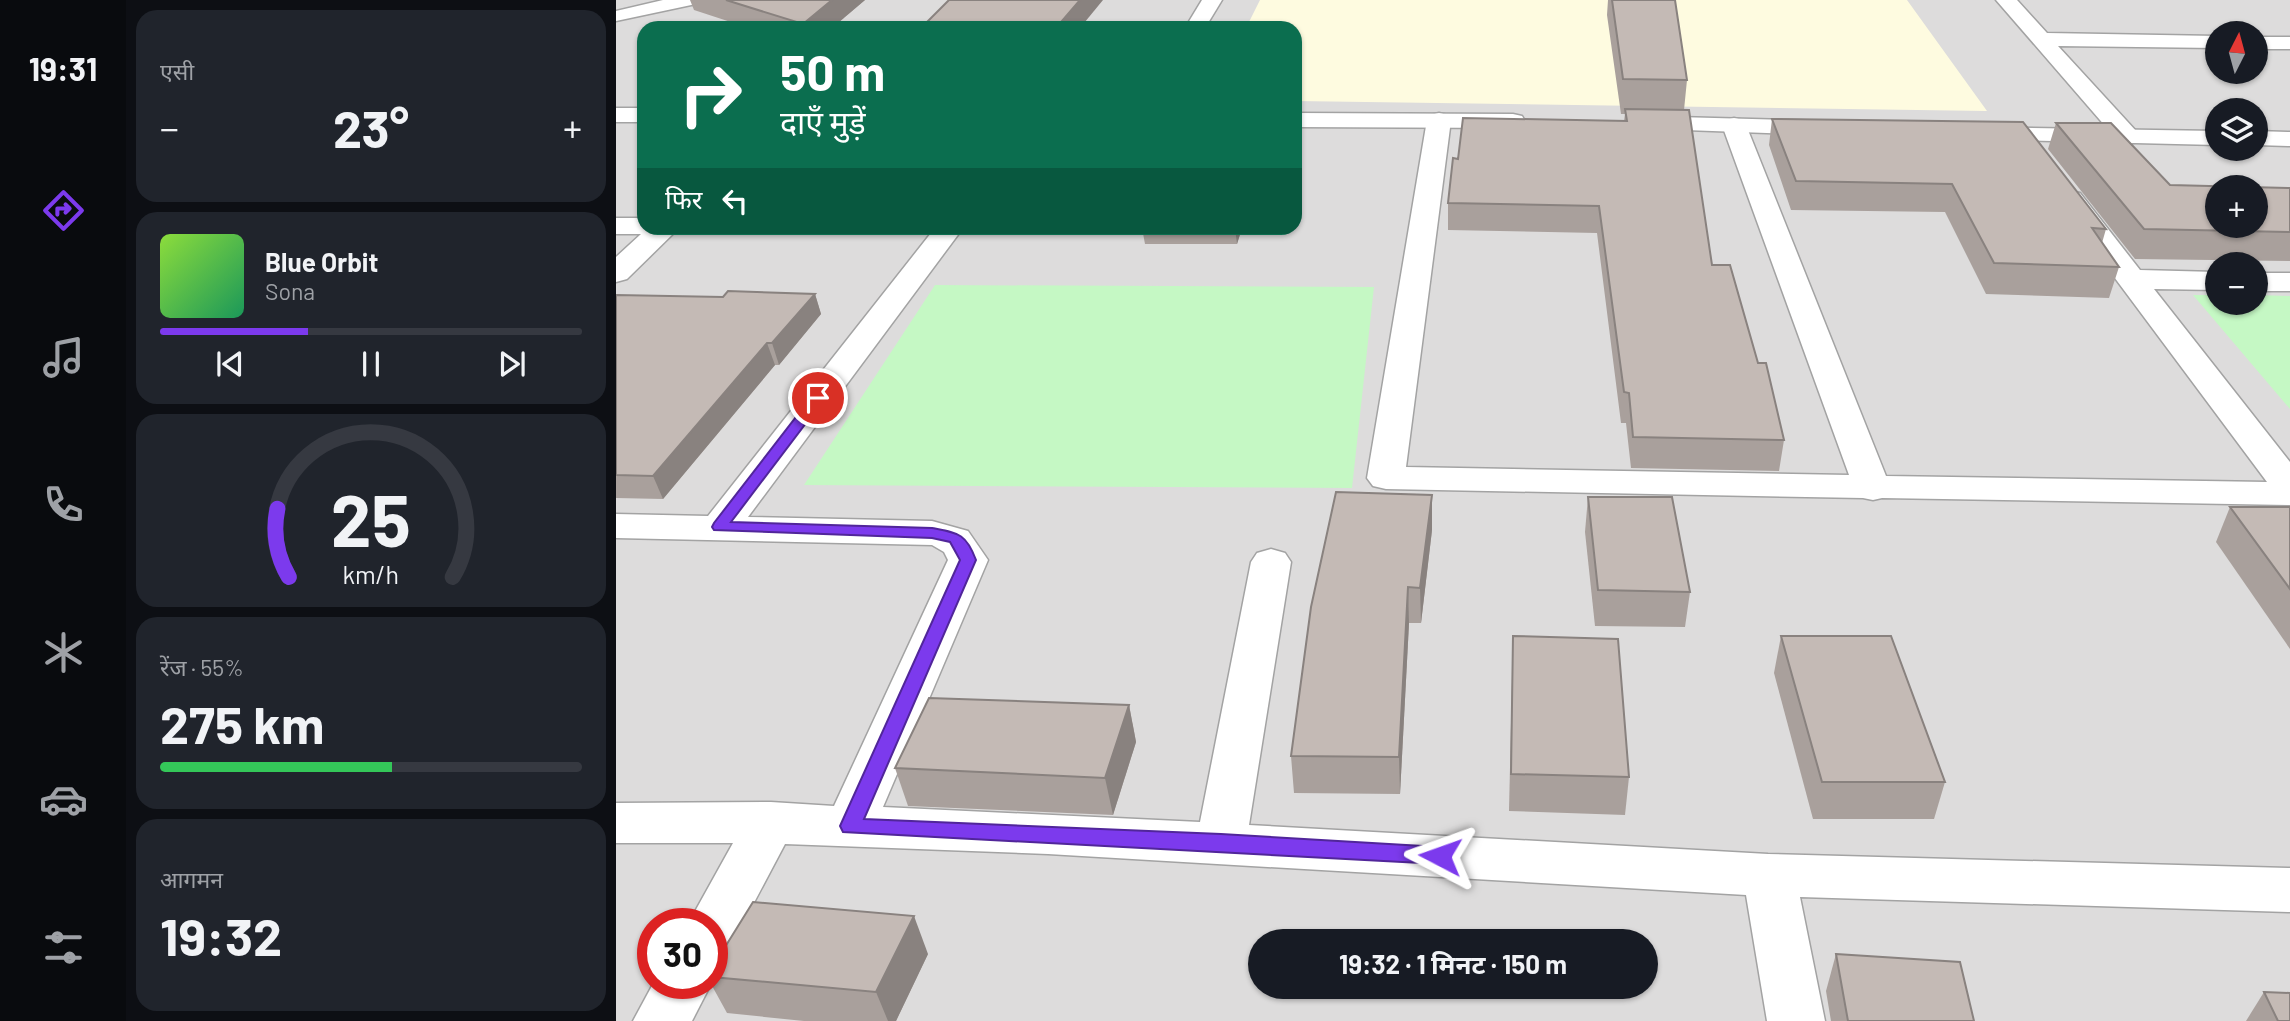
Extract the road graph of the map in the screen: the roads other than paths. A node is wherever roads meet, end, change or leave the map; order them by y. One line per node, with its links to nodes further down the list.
1 (689, 0): 5 (street)
2 (1212, 0): 4 (street)
3 (2006, 0): 7 (street)
4 (1199, 21)
5 (618, 23): 6 (street)
6 (637, 28)
7 (2041, 39): 8 (street); 21 (street)
8 (2205, 42)
9 (2268, 43): 10 (street)
10 (2290, 43)
11 (616, 115): 12 (street)
12 (637, 115)
13 (1302, 120): 14 (street)
14 (1438, 120): 15 (street); 35 (street)
15 (1532, 122)
16 (1613, 123): 17 (street)
17 (1734, 125): 18 (street); 35 (street)
18 (1843, 129)
19 (1952, 133): 20 (street)
20 (2021, 135): 21 (street); 30 (street)
21 (2128, 137): 22 (street)
22 (2205, 138)
23 (2268, 138): 24 (street)
24 (2290, 139)
25 (616, 226): 26 (street)
26 (637, 226)
27 (657, 235): 29 (street)
28 (944, 235): 38 (street)
29 (616, 273)
30 (2131, 279): 31 (street); 34 (street)
31 (2205, 281)
32 (2268, 282): 33 (street)
33 (2290, 282)
34 (2290, 487)
35 (1873, 488): 36 (street)
36 (2290, 494)
37 (616, 526): 38 (street)
38 (720, 527): 42 (street)
39 (1270, 562): 43 (street)
40 (616, 822): 41 (street)
41 (771, 822): 42 (street); 46 (street)
42 (850, 826): 43 (street)
43 (1221, 843): 44 (street)
44 (1769, 875): 45 (street); 49 (street)
45 (2290, 890)
46 (724, 908)
47 (674, 999): 48 (street)
48 (662, 1021)
49 (1796, 1021)

